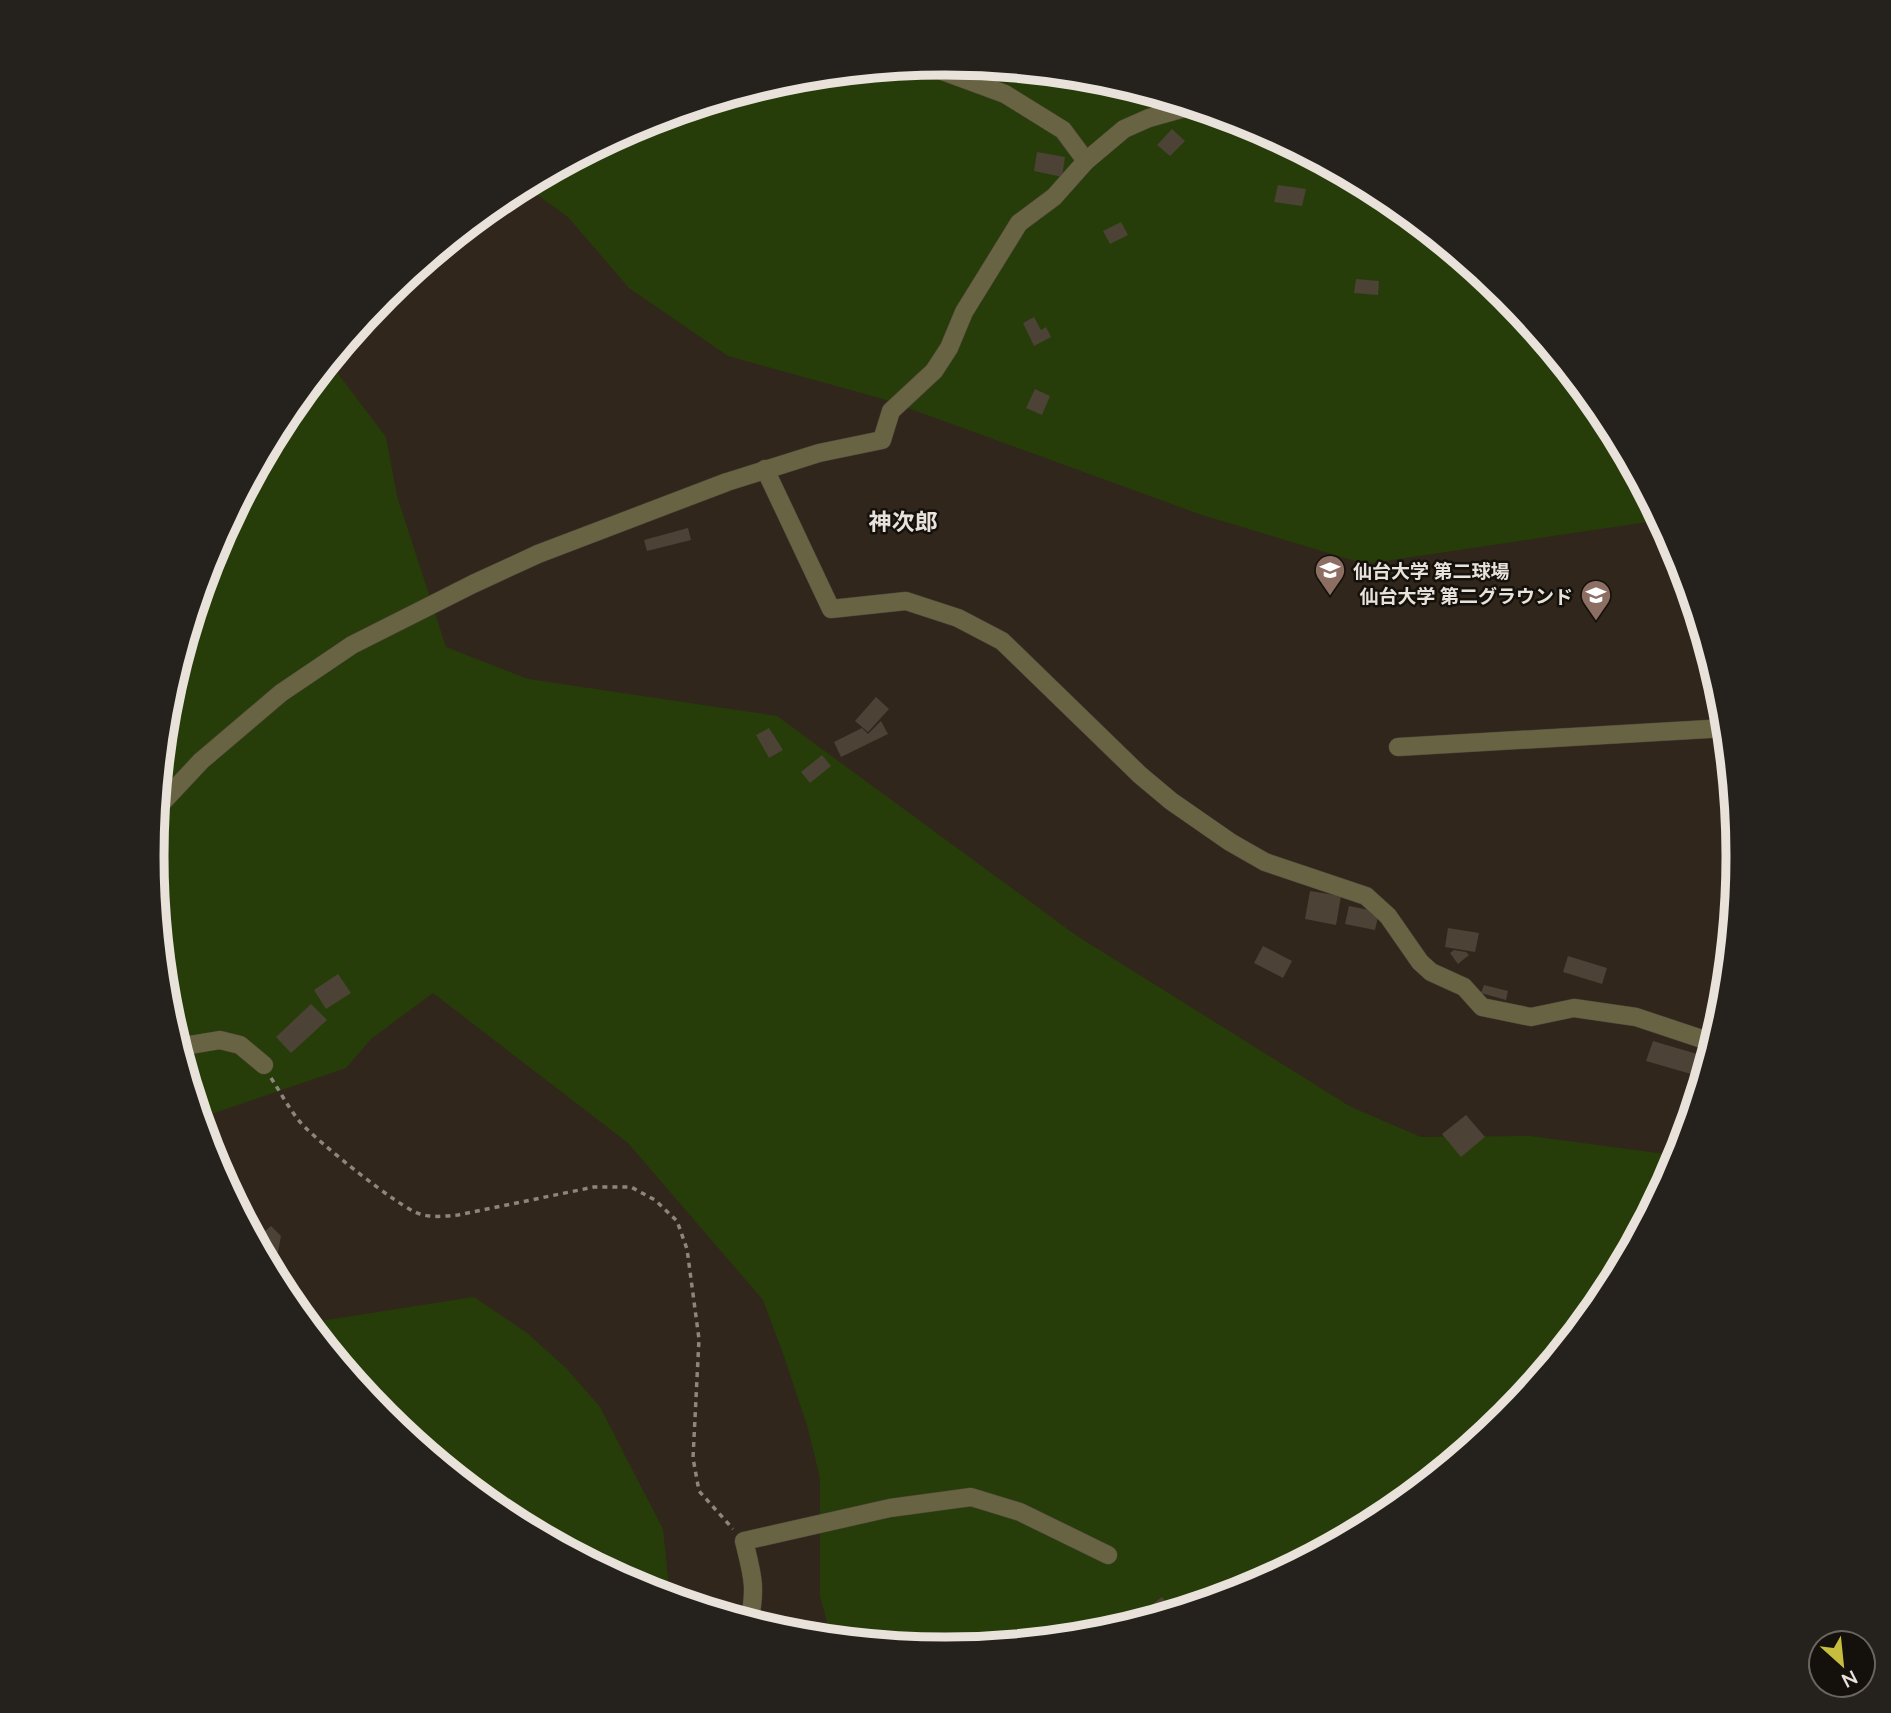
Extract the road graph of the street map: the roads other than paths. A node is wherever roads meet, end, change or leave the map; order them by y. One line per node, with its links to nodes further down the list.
1 (954, 75): 3 (street)
2 (1176, 111): 3 (street)
3 (1086, 161): 4 (street)
4 (765, 469): 7 (street); 8 (street)
5 (1716, 729): 6 (street)
6 (1398, 747)
7 (167, 798)
8 (1705, 1040)
9 (188, 1045): 10 (street)
10 (264, 1065)
11 (1108, 1555): 12 (street)
12 (751, 1613)

